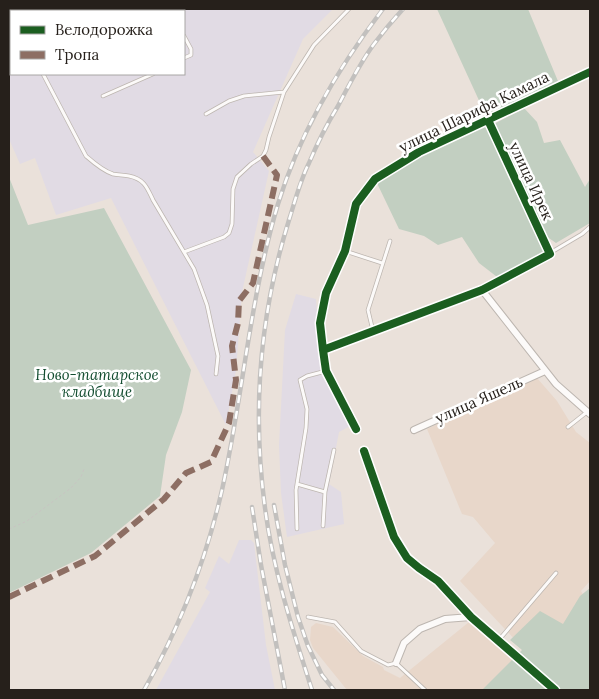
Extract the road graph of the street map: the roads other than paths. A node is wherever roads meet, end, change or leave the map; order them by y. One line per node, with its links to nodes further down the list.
1 (349, 9): 7 (lane)
2 (185, 38): 3 (lane)
3 (185, 58)
4 (590, 72): 10 (street, улица Шарифа Камала)
5 (44, 75): 16 (lane)
6 (151, 75): 8 (lane)
7 (284, 92): 9 (lane); 16 (lane)
8 (103, 96)
9 (206, 114)
10 (488, 120): 13 (street, улица Ирек); 15 (street, улица Шарифа Камала)
11 (590, 227): 14 (lane)
12 (390, 241): 18 (lane)
13 (545, 244): 14 (lane); 17 (street, улица Ирек)
14 (560, 248): 17 (lane)
15 (345, 251): 18 (lane); 21 (street, улица Шарифа Камала)
16 (184, 252): 24 (lane)
17 (550, 254): 19 (street)
18 (382, 263): 20 (lane)
19 (482, 290): 20 (street); 23 (street)
20 (372, 331): 21 (street)
21 (322, 350): 22 (street, улица Шарифа Камала)
22 (326, 370): 27 (street, улица Шарифа Камала); 31 (lane)
23 (545, 371): 25 (street); 28 (street, улица Яшель)
24 (216, 374)
25 (589, 413): 26 (lane)
26 (568, 427)
27 (356, 429)
28 (414, 430)
29 (334, 450): 32 (lane)
30 (364, 451): 37 (street)
31 (297, 484): 32 (lane); 34 (lane)
32 (325, 492): 33 (lane)
33 (323, 526)
34 (297, 529)
35 (556, 573): 38 (lane)
36 (308, 617): 40 (lane)
37 (471, 617): 38 (street); 39 (street)
38 (498, 641): 43 (street)
39 (396, 663): 40 (lane); 42 (lane)
40 (388, 665): 41 (lane)
41 (384, 670)
42 (425, 690)
43 (555, 690)

